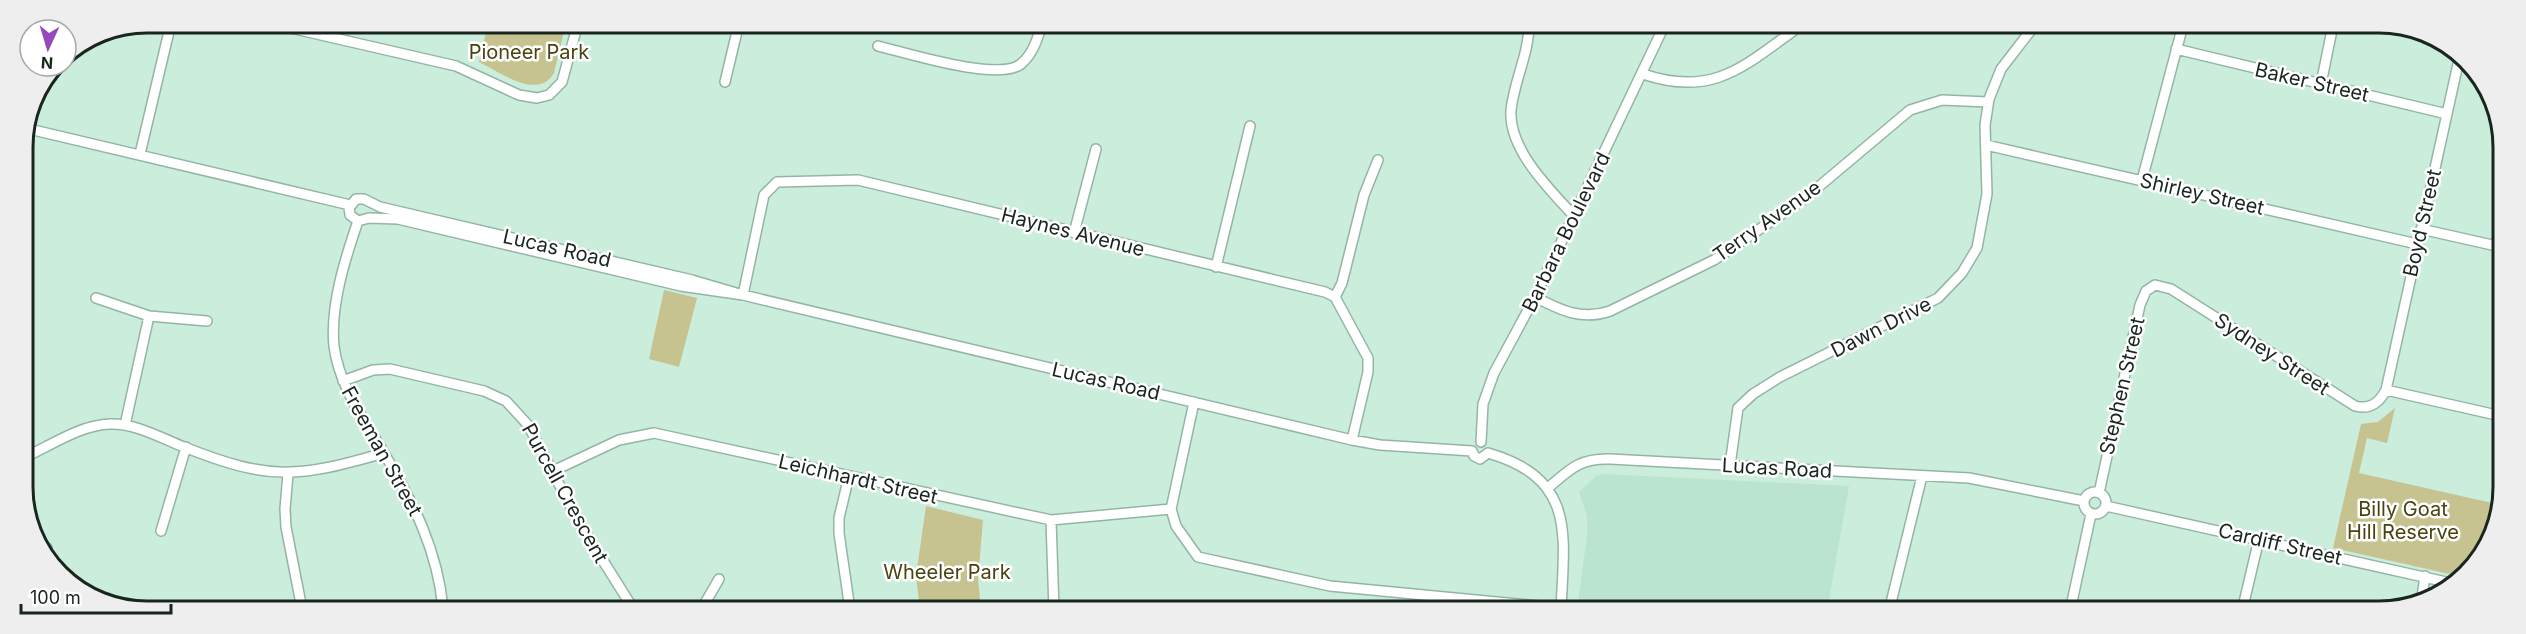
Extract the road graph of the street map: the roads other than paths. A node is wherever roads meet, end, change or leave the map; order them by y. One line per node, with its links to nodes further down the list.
1 (168, 33): 24 (street)
2 (318, 33): 3 (street)
3 (576, 33)
4 (737, 33): 16 (street)
5 (1038, 33): 12 (street)
6 (1529, 33): 29 (street)
7 (1661, 33): 15 (street, Barbara Boulevard)
8 (1790, 33): 15 (street)
9 (2029, 33): 18 (street, Dawn Drive)
10 (2181, 33): 13 (street)
11 (2331, 33): 17 (street)
12 (878, 46)
13 (2176, 50): 17 (street, Baker Street); 26 (street)
14 (2458, 64): 19 (street, Boyd Street)
15 (1643, 74): 29 (street, Barbara Boulevard)
16 (725, 82)
17 (2321, 84): 19 (street, Baker Street)
18 (1988, 102): 22 (street, Dawn Drive); 40 (street, Terry Avenue)
19 (2447, 114): 32 (street, Boyd Street)
20 (1250, 126): 36 (street)
21 (34, 130): 24 (street)
22 (1986, 145): 26 (street, Shirley Street); 56 (street, Dawn Drive)
23 (1096, 149): 33 (street)
24 (140, 154): 28 (street)
25 (1378, 160): 39 (street)
26 (2142, 180): 34 (street, Shirley Street)
27 (370, 203): 28 (street); 30 (street); 38 (street, Lucas Road)
28 (350, 205): 31 (street)
29 (1574, 216): 40 (street, Barbara Boulevard)
30 (369, 218): 31 (street); 38 (street, Lucas Road)
31 (358, 221): 44 (street, Freeman Street)
32 (2421, 229): 34 (street, Boyd Street); 35 (street)
33 (1074, 233): 36 (street, Haynes Avenue); 38 (street, Haynes Avenue)
34 (2417, 244): 45 (street, Boyd Street)
35 (2493, 245)
36 (1216, 267): 39 (street, Haynes Avenue)
37 (2155, 285): 45 (street, Sydney Street); 62 (street, Stephen Street)
38 (743, 295): 46 (street, Lucas Road)
39 (1335, 297): 49 (street)
40 (1535, 297): 50 (street, Barbara Boulevard)
41 (96, 298): 42 (street)
42 (149, 316): 43 (street); 48 (street)
43 (207, 321)
44 (343, 381): 54 (street, Freeman Street); 57 (street, Purcell Crescent)
45 (2386, 390): 47 (street)
46 (1194, 402): 49 (street, Lucas Road); 65 (street)
47 (2493, 414)
48 (125, 425): 51 (street); 53 (street)
49 (1352, 440): 52 (street, Lucas Road)
50 (1481, 442): 52 (street); 55 (street)
51 (186, 447): 58 (street); 68 (street)
52 (1472, 451): 55 (street)
53 (33, 453)
54 (384, 453): 58 (street); 75 (street, Freeman Street)
55 (1488, 453): 61 (street)
56 (1730, 465): 60 (street, Lucas Road); 61 (street, Lucas Road)
57 (553, 471): 59 (street, Leichhardt Street); 76 (street, Purcell Crescent)
58 (288, 474): 74 (street)
59 (849, 476): 67 (street, Leichhardt Street); 78 (street)
60 (1922, 476): 63 (street, Lucas Road); 82 (street)
61 (1548, 488): 81 (street)
62 (2098, 493): 63 (street); 64 (street)
63 (2084, 501): 66 (street)
64 (2106, 506): 66 (street); 69 (street, Cardiff Street)
65 (1172, 509): 67 (street, Leichhardt Street); 80 (street)
66 (2091, 514): 83 (street)
67 (1051, 520): 79 (street)
68 (161, 531)
69 (2259, 538): 70 (street, Cardiff Street); 84 (street)
70 (2426, 576): 72 (street, Cardiff Street); 73 (street)
71 (719, 579): 77 (street)
72 (2444, 581)
73 (2423, 592)
74 (300, 601)
75 (441, 601)
76 (628, 601)
77 (706, 601)
78 (849, 601)
79 (1054, 601)
80 (1481, 601)
81 (1561, 601)
82 (1891, 601)
83 (2072, 601)
84 (2244, 601)

